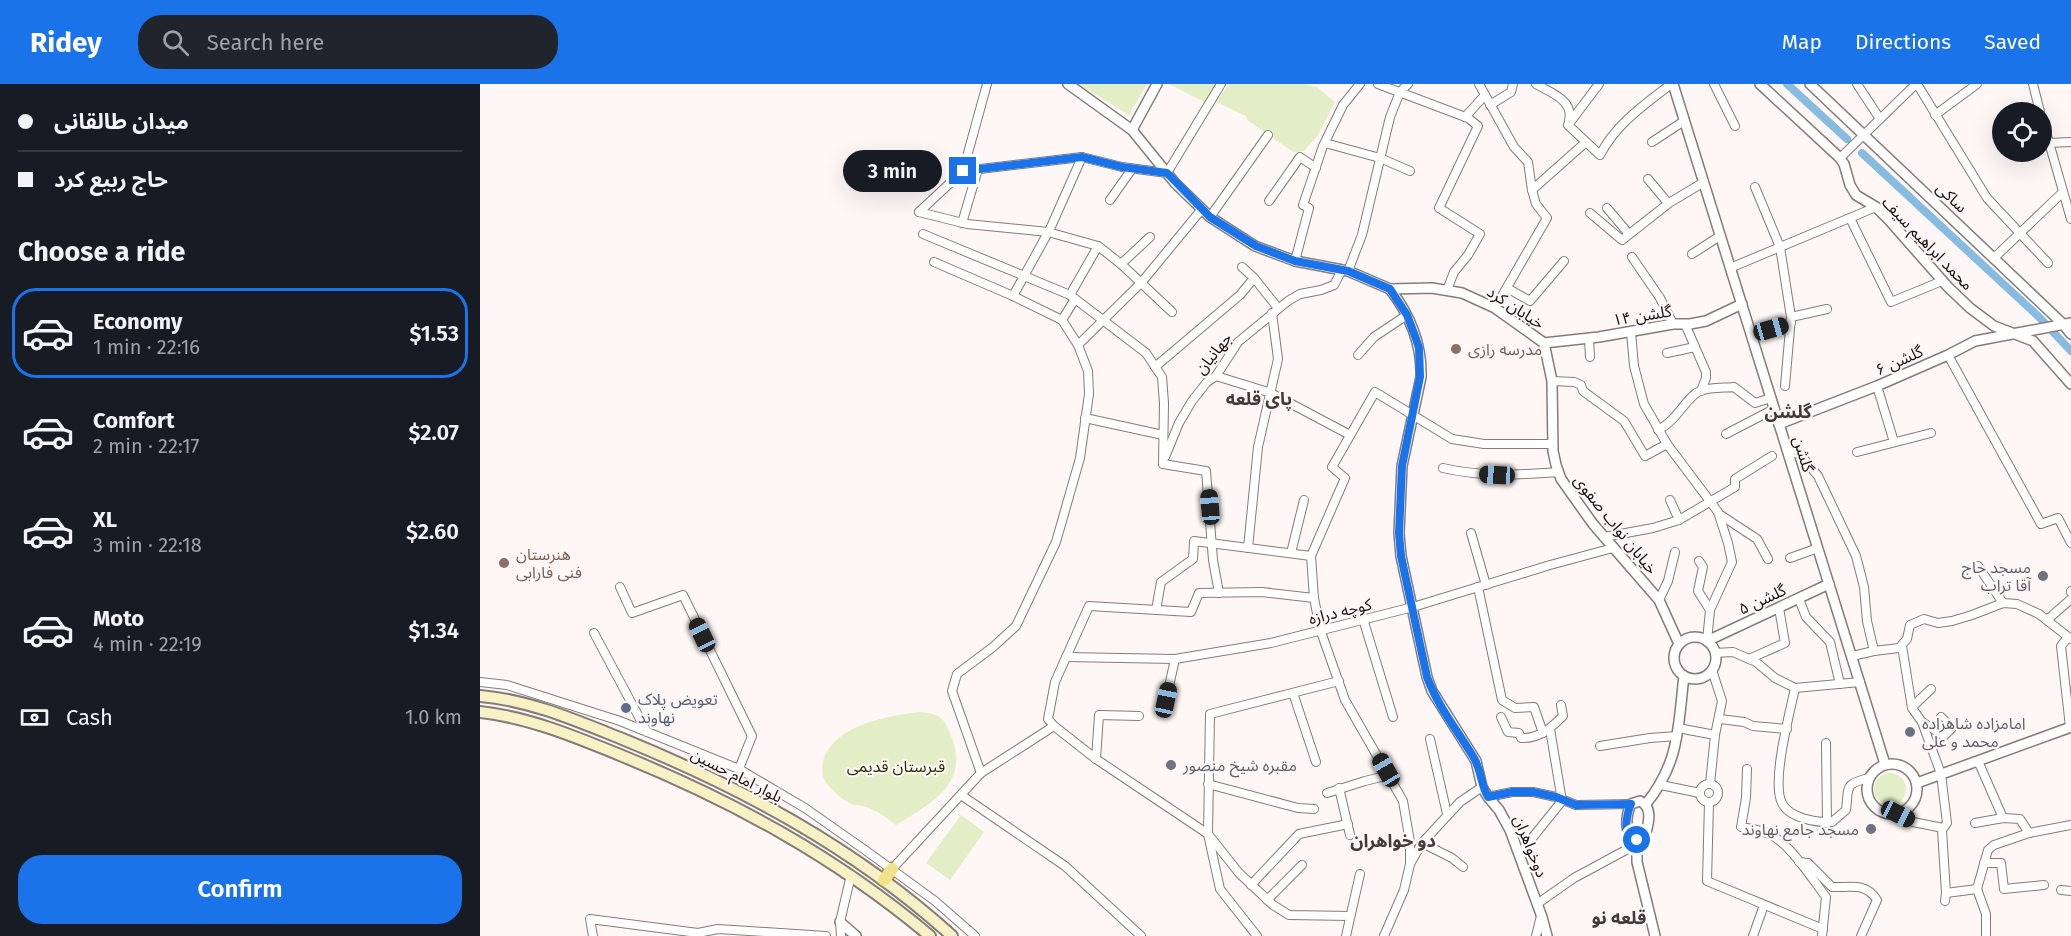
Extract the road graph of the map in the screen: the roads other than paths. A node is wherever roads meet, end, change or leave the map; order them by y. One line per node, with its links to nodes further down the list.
1 (987, 84): 45 (street)
2 (1068, 84): 30 (street, خیابان کرد)
3 (1157, 84): 30 (street)
4 (1221, 84): 47 (street)
5 (1360, 84): 37 (street)
6 (1378, 84): 20 (street)
7 (1408, 84): 20 (street)
8 (1479, 84): 21 (street)
9 (1513, 84): 23 (street)
10 (1536, 84): 28 (street)
11 (1599, 84): 28 (street)
12 (1672, 84): 27 (street, گلشن); 33 (street)
13 (1714, 84): 29 (street)
14 (1760, 84): 41 (street, محمد ابراهیم سیف)
15 (1810, 84): 32 (street, ساکی)
16 (1857, 84): 26 (street)
17 (1916, 84): 24 (street); 26 (street)
18 (1977, 84): 24 (street)
19 (2033, 84): 22 (street)
20 (1400, 92): 25 (street); 40 (street)
21 (1485, 95): 23 (street); 25 (street)
22 (2038, 102)
23 (1490, 105): 51 (street)
24 (1935, 115): 65 (street)
25 (1465, 117): 89 (street)
26 (1880, 119): 32 (street)
27 (1684, 121): 34 (street); 49 (street, گلشن)
28 (1568, 125): 33 (street)
29 (1735, 126)
30 (1132, 130): 47 (street, خیابان کرد)
31 (1268, 135): 60 (street)
32 (1864, 135): 41 (street); 74 (street, ساکی)
33 (1586, 142): 51 (street)
34 (1652, 142)
35 (2071, 142): 36 (street)
36 (2052, 143)
37 (1325, 144): 40 (street); 42 (street)
38 (2052, 156): 52 (street)
39 (1082, 157): 43 (street); 44 (street); 64 (street)
40 (1380, 158): 46 (street); 82 (street)
41 (1840, 158): 56 (street, محمد ابراهیم سیف)
42 (1316, 168): 54 (street); 75 (street)
43 (978, 169): 45 (street); 63 (street)
44 (1132, 169): 47 (street); 53 (street)
45 (963, 171): 63 (street)
46 (1410, 171)
47 (1167, 173): 58 (street, خیابان کرد)
48 (1648, 179): 55 (street)
49 (1704, 182): 55 (street); 68 (street, گلشن)
50 (1755, 187): 71 (street)
51 (1532, 190): 87 (street)
52 (2063, 192): 62 (street); 65 (street)
53 (1110, 200)
54 (1269, 201)
55 (1668, 203): 67 (street)
56 (1876, 207): 61 (street); 85 (street, محمد ابراهیم سیف)
57 (1607, 208): 67 (street)
58 (1202, 209): 60 (street, خیابان کرد); 86 (street)
59 (1590, 213): 67 (street)
60 (1210, 217): 75 (street, خیابان کرد)
61 (1850, 218): 71 (street); 85 (street)
62 (2071, 219)
63 (962, 223): 64 (street)
64 (1048, 232): 70 (street); 83 (street)
65 (2020, 233): 74 (street); 78 (street)
66 (923, 234): 83 (street)
67 (1629, 234)
68 (1720, 236): 72 (street); 81 (street, گلشن)
69 (1150, 237): 79 (street)
70 (1098, 246): 79 (street); 91 (street)
71 (1780, 247): 81 (street); 99 (street)
72 (1692, 254)
73 (1632, 257): 101 (street)
74 (1994, 258): 103 (street, ساکی)
75 (1295, 261): 82 (street, خیابان کرد)
76 (1564, 261): 87 (street)
77 (934, 262): 90 (street)
78 (2048, 263)
79 (1121, 264): 86 (street)
80 (1242, 267): 84 (street)
81 (1730, 268): 92 (street, گلشن)
82 (1345, 270): 88 (street, خیابان کرد); 95 (street, جهانیان)
83 (1023, 276): 90 (street); 91 (street)
84 (1254, 278): 95 (street); 116 (street)
85 (1942, 281): 106 (street, محمد ابراهیم سیف)
86 (1141, 284): 96 (street); 100 (street)
87 (1507, 288): 93 (street)
88 (1390, 289): 89 (street, خیابان کرد); 97 (street, دوخواهران)
89 (1447, 290): 93 (street, خیابان کرد)
90 (1013, 296): 98 (street)
91 (1072, 297): 98 (street); 100 (street)
92 (1742, 304): 102 (street, گلشن ۱۴); 105 (street, گلشن)
93 (1495, 308): 109 (street, خیابان کرد)
94 (1827, 309): 99 (street)
95 (1275, 311): 117 (street, جهانیان); 123 (street)
96 (1172, 312)
97 (1407, 315): 113 (street); 126 (street, دوخواهران)
98 (1062, 320): 110 (street)
99 (1791, 320): 105 (street); 120 (street)
100 (1104, 321): 110 (street); 116 (street)
101 (1673, 324): 102 (street, گلشن ۱۴); 104 (street, گلشن ۱۴)
102 (1685, 324): 111 (street)
103 (2064, 324): 106 (street, گلشن ۶); 107 (street, ساکی)
104 (1631, 332): 108 (street, گلشن ۱۴); 129 (street)
105 (1751, 334): 124 (street, گلشن)
106 (2012, 334): 114 (street, گلشن ۶); 119 (street, محمد ابراهیم سیف)
107 (2071, 334)
108 (1589, 339): 109 (street, گلشن ۱۴); 115 (street)
109 (1544, 344): 118 (street, خیابان نواب صفوی)
110 (1078, 345): 127 (street)
111 (1695, 347): 112 (street); 122 (street)
112 (1667, 353)
113 (1358, 355)
114 (1948, 355): 121 (street, گلشن ۶); 150 (street)
115 (1590, 357)
116 (1155, 367): 132 (street)
117 (1216, 376): 123 (street); 140 (street, جهانیان)
118 (1552, 381): 135 (street, خیابان نواب صفوی); 136 (street)
119 (2071, 384)
120 (1785, 386)
121 (1877, 386): 128 (street, گلشن ۶); 134 (street)
122 (1701, 391): 124 (street); 129 (street)
123 (1271, 393): 133 (street); 152 (street)
124 (1771, 398): 125 (street, گلشن)
125 (1774, 409): 128 (street, گلشن); 131 (street)
126 (1412, 415): 133 (street); 135 (street); 171 (street, دوخواهران)
127 (1085, 418): 132 (street); 225 (street)
128 (1779, 424): 137 (street, گلشن)
129 (1658, 430): 136 (street)
130 (1931, 432): 134 (street)
131 (1726, 434)
132 (1163, 435): 140 (street)
133 (1350, 435): 157 (street)
134 (1894, 442): 138 (street)
135 (1553, 444): 142 (street, خیابان نواب صفوی)
136 (1667, 444): 145 (street)
137 (1788, 452): 154 (street, گلشن); 183 (street)
138 (1857, 452)
139 (1772, 456): 145 (street)
140 (1162, 464): 151 (street)
141 (1443, 468): 142 (street)
142 (1558, 472): 149 (street, خیابان نواب صفوی)
143 (1304, 500): 156 (street)
144 (1670, 500): 147 (street)
145 (1709, 501): 146 (street); 147 (street)
146 (1719, 514): 159 (street); 174 (street)
147 (1679, 520): 149 (street)
148 (1471, 532): 163 (street)
149 (1604, 537): 153 (street, خیابان نواب صفوی)
150 (2071, 543)
151 (1213, 544): 152 (street); 165 (street); 173 (street)
152 (1248, 548): 156 (street)
153 (1613, 548): 163 (street, کوچه درازه); 169 (street, خیابان نواب صفوی)
154 (1818, 548): 158 (street); 162 (street, گلشن)
155 (1674, 552): 169 (street)
156 (1291, 553): 157 (street)
157 (1311, 556): 166 (street)
158 (1790, 558)
159 (1768, 559)
160 (1699, 561): 174 (street)
161 (1978, 566): 170 (street)
162 (1829, 584): 167 (street, گلشن ۵); 185 (street, گلشن)
163 (1482, 586): 171 (street, کوچه درازه); 212 (street)
164 (620, 587): 223 (street)
165 (1219, 593): 166 (street); 173 (street)
166 (1314, 598): 177 (street)
167 (1799, 599): 172 (street, گلشن ۵); 194 (street)
168 (2071, 599): 176 (street)
169 (1659, 600): 181 (street, خیابان نواب صفوی)
170 (2003, 603): 176 (street); 182 (street)
171 (1413, 607): 175 (street, کوچه درازه); 234 (street, دوخواهران)
172 (1779, 608): 180 (street, گلشن ۵); 188 (street)
173 (1156, 610): 186 (street)
174 (1710, 610): 180 (street)
175 (1363, 619): 177 (street, کوچه درازه); 204 (street)
176 (2047, 620): 179 (street)
177 (1320, 629): 187 (street, کوچه درازه); 191 (street)
178 (594, 633): 213 (street)
179 (2070, 638): 210 (street)
180 (1707, 641): 181 (street); 184 (street)
181 (1679, 644): 190 (street)
182 (1902, 646): 183 (street); 201 (street)
183 (1874, 651): 185 (street)
184 (1715, 652): 188 (street); 189 (street)
185 (1852, 656): 193 (street, گلشن)
186 (1066, 657): 187 (street, کوچه درازه); 209 (street)
187 (1175, 659): 199 (street)
188 (1749, 659): 195 (street)
189 (1712, 670): 190 (street); 207 (street)
190 (1684, 676): 214 (street)
191 (1339, 681): 197 (street); 227 (street)
192 (480, 682): 213 (street)
193 (1860, 682): 194 (street); 222 (street, گلشن)
194 (1840, 684): 195 (street)
195 (1795, 688): 211 (street)
196 (1931, 689): 201 (street)
197 (1293, 693): 221 (street); 230 (street)
198 (480, 696): 264 (main road, بلوار امام حسین)
199 (1166, 700)
200 (1561, 705): 212 (street)
201 (1912, 707): 208 (street)
202 (480, 712): 263 (main road, بلوار امام حسین)
203 (1139, 716): 219 (street)
204 (1393, 717)
205 (1501, 717): 212 (street)
206 (1941, 717): 208 (street)
207 (1720, 719): 211 (street); 215 (street)
208 (1922, 722): 226 (street)
209 (1054, 726): 219 (street); 225 (street)
210 (2071, 727): 220 (street)
211 (1786, 729): 247 (street)
212 (1547, 731): 239 (street)
213 (647, 732): 223 (street)
214 (1678, 732): 215 (street); 218 (street); 232 (street)
215 (1716, 735): 231 (street)
216 (1430, 739): 244 (street)
217 (1826, 743): 247 (street)
218 (1600, 746)
219 (1096, 759): 253 (street)
220 (1978, 761): 226 (street); 246 (street)
221 (1316, 762)
222 (1886, 764): 228 (street); 229 (street)
223 (739, 769): 264 (street)
224 (1748, 769): 258 (street)
225 (981, 773): 237 (street)
226 (1941, 774): 229 (street); 251 (street)
227 (1389, 775): 233 (street); 260 (street)
228 (1869, 778): 245 (street); 247 (street)
229 (1917, 783): 245 (street)
230 (1208, 784): 243 (street); 253 (street)
231 (1710, 784): 236 (street); 240 (street)
232 (1661, 785): 236 (street); 242 (street)
233 (1339, 788): 235 (street); 249 (street)
234 (1482, 788): 238 (street, دوخواهران); 244 (street)
235 (1328, 793)
236 (1700, 793): 240 (street)
237 (961, 795): 264 (street); 290 (street)
238 (1488, 797): 239 (street); 257 (street, دوخواهران)
239 (1562, 801): 241 (street); 257 (street)
240 (1709, 802): 273 (street)
241 (1631, 804): 242 (street); 255 (street)
242 (1646, 804): 255 (street)
243 (1314, 809)
244 (1447, 813): 256 (street)
245 (1898, 814): 251 (street)
246 (2003, 818): 248 (street); 252 (street)
247 (1827, 823)
248 (1975, 823)
249 (1348, 824): 254 (street); 266 (street)
250 (2071, 825): 252 (street)
251 (1943, 828): 268 (street)
252 (2029, 833): 259 (street)
253 (1208, 834): 266 (street); 291 (street)
254 (1350, 835)
255 (1637, 842): 272 (street); 295 (street)
256 (1422, 843): 260 (street); 262 (street)
257 (1520, 853): 272 (street, دوخواهران)
258 (1799, 862): 278 (street); 282 (street)
259 (1984, 863): 267 (street); 268 (street)
260 (1410, 864): 293 (street)
261 (1302, 865): 271 (street)
262 (1463, 867)
263 (851, 874): 276 (street); 287 (main road, بلوار امام حسین)
264 (888, 874): 288 (main road, بلوار امام حسین); 289 (street)
265 (1360, 874): 275 (street)
266 (1251, 885): 271 (street)
267 (2044, 885)
268 (1977, 889): 297 (street)
269 (2061, 890): 270 (street)
270 (2071, 891)
271 (1267, 900): 275 (street)
272 (1537, 904): 274 (street, دوخواهران)
273 (1764, 905): 278 (street); 296 (street)
274 (1541, 914): 281 (street, دوخواهران); 294 (street)
275 (1350, 916): 292 (street)
276 (840, 922): 285 (street); 286 (street)
277 (719, 932): 279 (street); 280 (street)
278 (1823, 933)
279 (782, 934): 284 (street)
280 (697, 935): 283 (street)
281 (1547, 935)
282 (1860, 935)
283 (593, 936)
284 (826, 936)
285 (841, 936)
286 (856, 936)
287 (930, 936)
288 (952, 936)
289 (975, 936)
290 (1141, 936)
291 (1257, 936)
292 (1346, 936)
293 (1384, 936)
294 (1536, 936)
295 (1655, 936)
296 (1753, 936)
297 (1986, 936)

